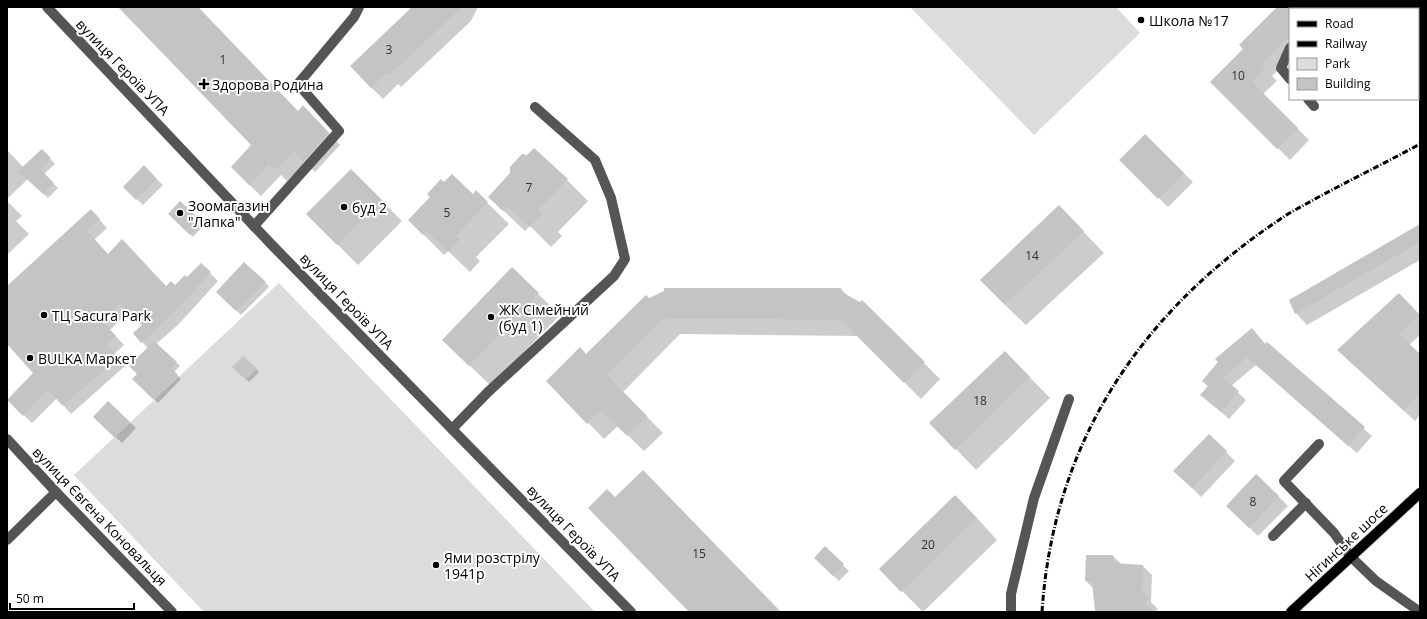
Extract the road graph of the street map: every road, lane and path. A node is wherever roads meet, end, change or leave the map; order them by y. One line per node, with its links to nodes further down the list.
1 (47, 7): 6 (street, вулиця Героїв УПА)
2 (359, 7): 6 (street)
3 (1289, 50): 4 (street)
4 (1289, 78)
5 (535, 107): 8 (street)
6 (254, 226): 8 (street, вулиця Героїв УПА)
7 (1069, 399): 19 (street)
8 (452, 429): 18 (street, вулиця Героїв УПА)
9 (7, 439): 11 (street, вулиця Євгена Коновальця)
10 (1319, 444): 13 (street)
11 (56, 492): 15 (street); 17 (street, вулиця Євгена Коновальця)
12 (1420, 493): 16 (main road, Нігинське шосе)
13 (1306, 503): 14 (street); 16 (street)
14 (1273, 536)
15 (7, 540)
16 (1350, 556): 20 (main road, Нігинське шосе); 21 (street)
17 (172, 612)
18 (631, 612)
19 (1011, 612)
20 (1290, 612)
21 (1420, 612)

